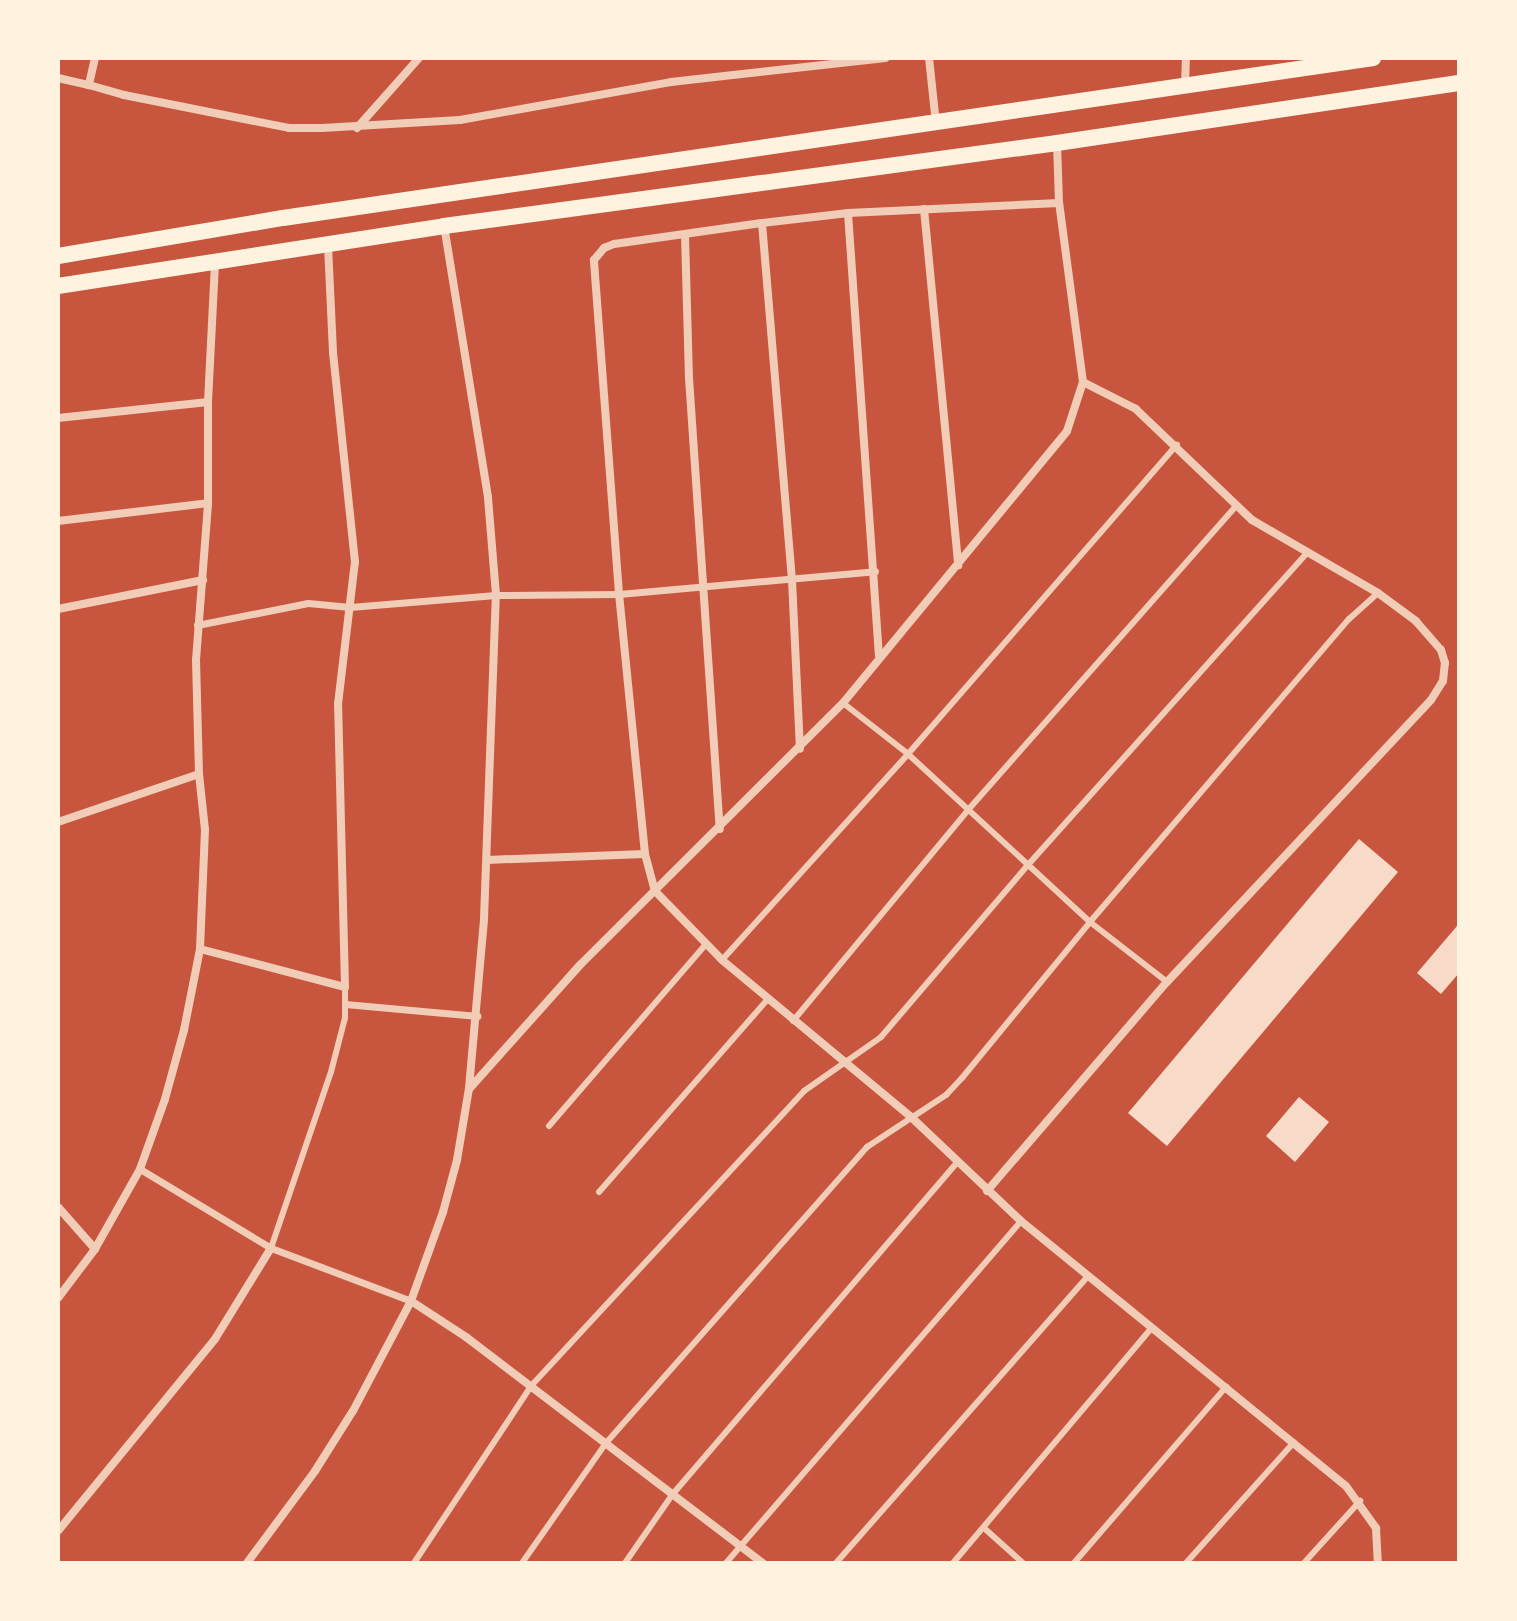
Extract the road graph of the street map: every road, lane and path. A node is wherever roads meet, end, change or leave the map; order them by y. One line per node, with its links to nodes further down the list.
1 (95, 58): 9 (street)
2 (419, 58): 12 (street)
3 (886, 58): 12 (street)
4 (929, 58): 11 (street)
5 (1186, 58): 10 (street)
6 (1373, 58): 10 (main road)
7 (58, 78): 9 (street)
8 (1459, 83): 13 (main road)
9 (89, 85): 12 (street)
10 (1185, 86): 11 (main road)
11 (936, 124): 21 (main road)
12 (357, 128)
13 (1057, 143): 14 (street); 18 (main road)
14 (1059, 203): 15 (street); 24 (street)
15 (924, 209): 16 (street); 32 (street)
16 (848, 213): 17 (street); 33 (street)
17 (762, 223): 19 (street); 35 (street)
18 (444, 226): 20 (main road); 39 (street)
19 (685, 235): 36 (street); 38 (street)
20 (328, 245): 22 (main road); 40 (street)
21 (58, 256)
22 (215, 264): 23 (main road); 25 (street)
23 (58, 286)
24 (1083, 382): 27 (street); 32 (street)
25 (208, 402): 26 (street); 28 (street)
26 (58, 418)
27 (1177, 445): 29 (street); 46 (lane)
28 (208, 503): 30 (street); 34 (street)
29 (1236, 506): 31 (street); 48 (lane)
30 (58, 521)
31 (1307, 553): 37 (street); 53 (lane)
32 (958, 565): 43 (street)
33 (875, 571): 35 (street); 43 (street)
34 (203, 580): 41 (street); 42 (street)
35 (792, 580): 36 (street); 45 (street)
36 (705, 589): 38 (street); 50 (street)
37 (1378, 593): 55 (lane); 59 (street)
38 (619, 594): 39 (street); 51 (street)
39 (496, 595): 40 (street); 52 (street)
40 (350, 607): 42 (street); 60 (street)
41 (58, 609)
42 (197, 625): 47 (street)
43 (879, 655): 44 (street)
44 (843, 703): 45 (street); 46 (lane)
45 (800, 749): 50 (street)
46 (908, 754): 48 (lane); 58 (lane)
47 (199, 774): 49 (street); 57 (street)
48 (968, 810): 53 (lane); 64 (lane)
49 (58, 822)
50 (720, 829): 54 (street)
51 (645, 854): 52 (street); 54 (street)
52 (487, 860): 63 (street)
53 (1027, 866): 55 (lane); 65 (lane)
54 (655, 891): 56 (street); 66 (street)
55 (1090, 922): 59 (lane); 67 (lane)
56 (706, 944): 58 (street); 68 (lane)
57 (200, 949): 60 (street); 70 (street)
58 (722, 960): 61 (street)
59 (1167, 982): 71 (street)
60 (345, 987): 62 (lane)
61 (767, 1000): 64 (street); 72 (lane)
62 (345, 1004): 63 (street); 75 (lane)
63 (477, 1016): 66 (street)
64 (793, 1021): 65 (street)
65 (846, 1062): 67 (street); 81 (lane)
66 (469, 1088): 79 (street)
67 (910, 1116): 69 (street); 84 (lane)
68 (549, 1126)
69 (957, 1162): 71 (street); 85 (lane)
70 (140, 1169): 75 (street); 76 (street)
71 (987, 1191): 74 (street)
72 (599, 1192)
73 (58, 1207): 76 (street)
74 (1021, 1221): 77 (street); 89 (lane)
75 (271, 1248): 79 (street); 88 (street)
76 (95, 1249): 78 (street)
77 (1088, 1276): 80 (street); 96 (lane)
78 (58, 1298)
79 (411, 1301): 81 (street); 90 (street)
80 (1151, 1329): 82 (street); 87 (lane)
81 (531, 1386): 84 (street); 91 (lane)
82 (1226, 1387): 83 (street); 99 (lane)
83 (1294, 1442): 86 (street); 100 (lane)
84 (606, 1443): 85 (street); 92 (lane)
85 (672, 1495): 89 (street); 93 (lane)
86 (1360, 1501): 101 (lane); 102 (street)
87 (984, 1528): 97 (lane); 98 (lane)
88 (58, 1531)
89 (738, 1546): 94 (lane); 95 (street)
90 (247, 1563)
91 (414, 1563)
92 (522, 1563)
93 (625, 1563)
94 (726, 1563)
95 (763, 1563)
96 (836, 1563)
97 (953, 1563)
98 (1023, 1563)
99 (1074, 1563)
100 (1186, 1563)
101 (1304, 1563)
102 (1378, 1563)

